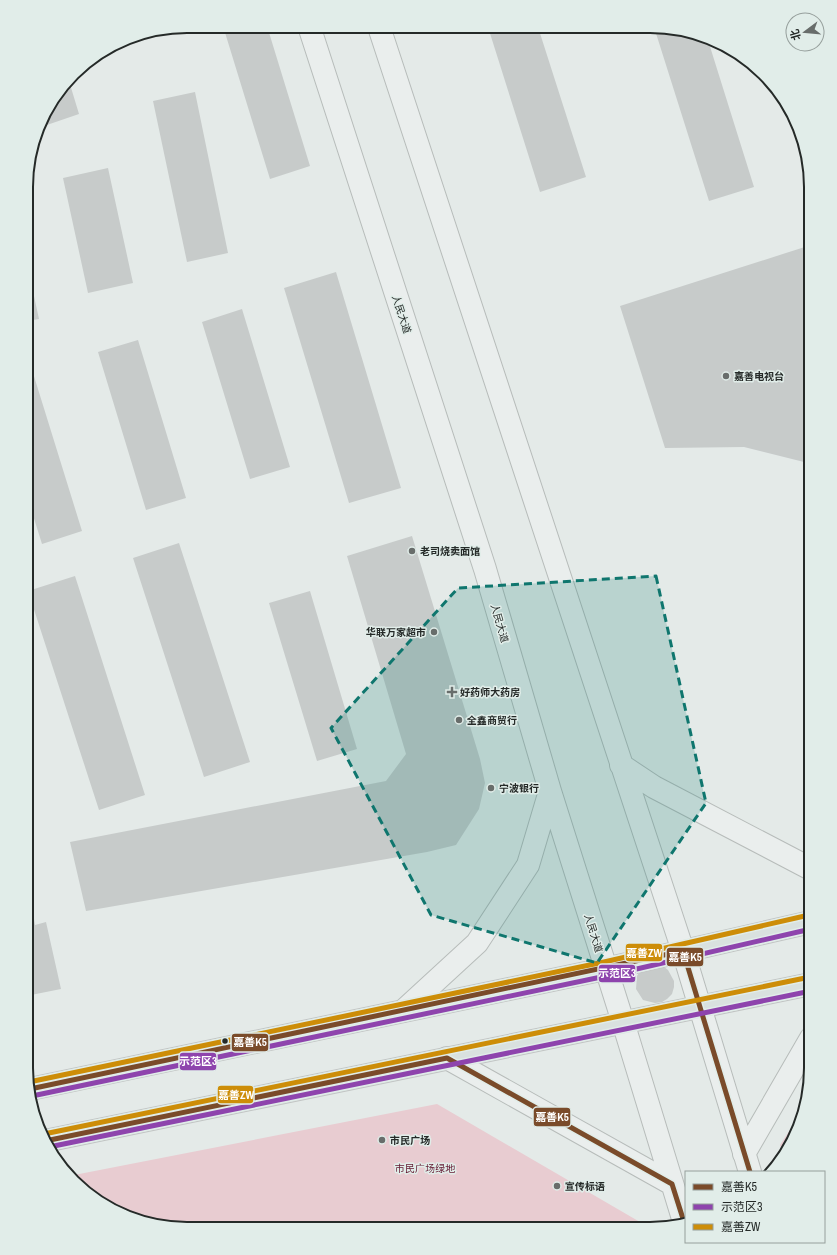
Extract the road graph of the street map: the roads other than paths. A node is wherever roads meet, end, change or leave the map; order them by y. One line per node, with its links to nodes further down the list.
1 (311, 33): 4 (main road, 人民大道)
2 (381, 33): 3 (main road)
3 (622, 765): 5 (main road); 7 (main road)
4 (550, 791): 8 (main road, 人民大道); 11 (main road)
5 (804, 865)
6 (804, 924): 7 (main road)
7 (682, 951): 8 (main road); 10 (main road)
8 (605, 969): 11 (main road); 12 (main road, 人民大道)
9 (804, 985): 10 (main road)
10 (699, 1007): 12 (main road); 17 (main road)
11 (403, 1011): 15 (main road)
12 (623, 1022): 14 (main road); 18 (main road, 人民大道)
13 (804, 1052): 17 (main road)
14 (447, 1058): 16 (main road); 18 (main road)
15 (34, 1088)
16 (51, 1140)
17 (747, 1163)
18 (672, 1184): 19 (main road, 人民大道)
19 (683, 1218)

